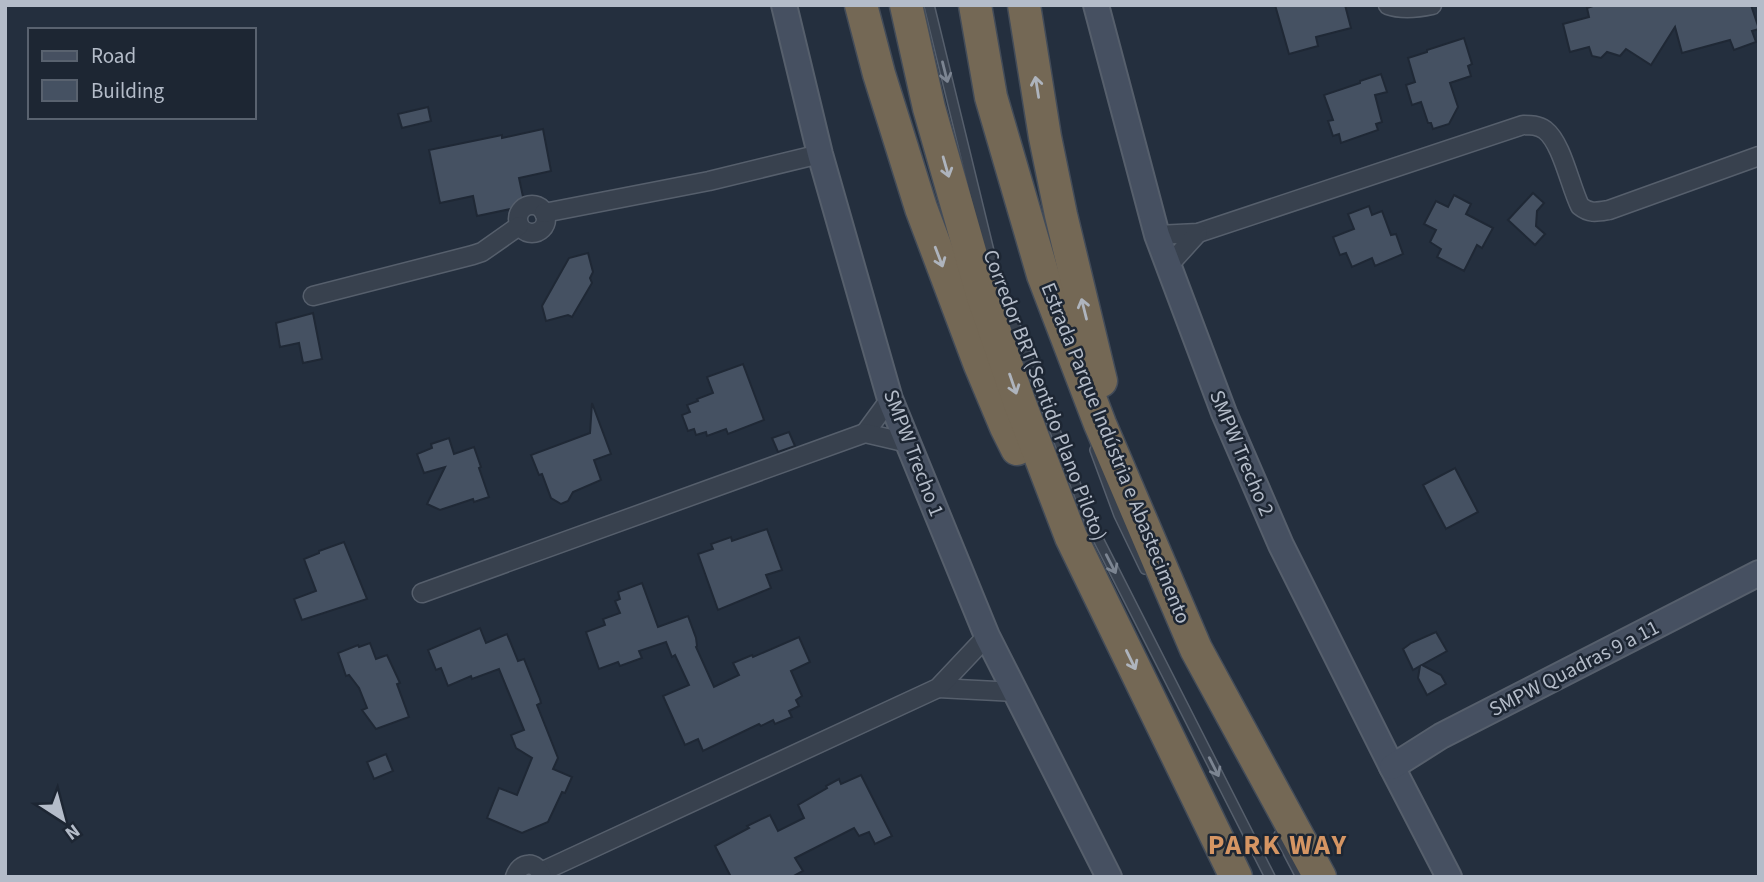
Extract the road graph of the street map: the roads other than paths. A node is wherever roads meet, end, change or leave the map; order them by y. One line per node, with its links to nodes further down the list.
1 (784, 5): 11 (street, SMPW Trecho 1)
2 (861, 5): 22 (highway, one-way to 22)
3 (906, 5): 22 (highway, one-way to 22)
4 (929, 5): 37 (lane, Corredor BRT(Sentido Plano Piloto), one-way to 37)
5 (975, 5): 20 (highway, Estrada Parque Indústria e Abastecimento)
6 (1024, 5): 20 (highway, one-way to 6)
7 (1096, 5): 14 (street, SMPW Trecho 2)
8 (1388, 5): 9 (street)
9 (1432, 5)
10 (982, 101): 17 (lane)
11 (820, 154): 16 (street); 18 (street, SMPW Trecho 1)
12 (1759, 156): 13 (street)
13 (1198, 233): 14 (street); 15 (street)
14 (1157, 235): 15 (street, SMPW Trecho 2)
15 (1169, 265): 31 (street, SMPW Trecho 2)
16 (313, 296)
17 (1052, 326)
18 (890, 399): 19 (street); 21 (street, SMPW Trecho 1)
19 (865, 433): 21 (street); 25 (street)
20 (1096, 433): 24 (lane); 39 (highway, Estrada Parque Indústria e Abastecimento)
21 (908, 443): 26 (street, SMPW Trecho 1)
22 (1071, 537): 36 (highway, one-way to 36)
23 (1759, 573): 31 (street, SMPW Quadras 9 a 11)
24 (1149, 577)
25 (422, 593)
26 (987, 636): 29 (street); 30 (street, SMPW Trecho 1)
27 (1186, 650): 28 (lane)
28 (1192, 663)
29 (938, 688): 30 (street); 34 (street)
30 (1016, 692): 33 (street, SMPW Trecho 1)
31 (1392, 767): 40 (street, SMPW Trecho 2)
32 (1277, 830): 38 (lane)
33 (1104, 873)
34 (542, 874): 35 (street)
35 (515, 877)
36 (1236, 877)
37 (1270, 877)
38 (1301, 877)
39 (1320, 877)
40 (1449, 877)

